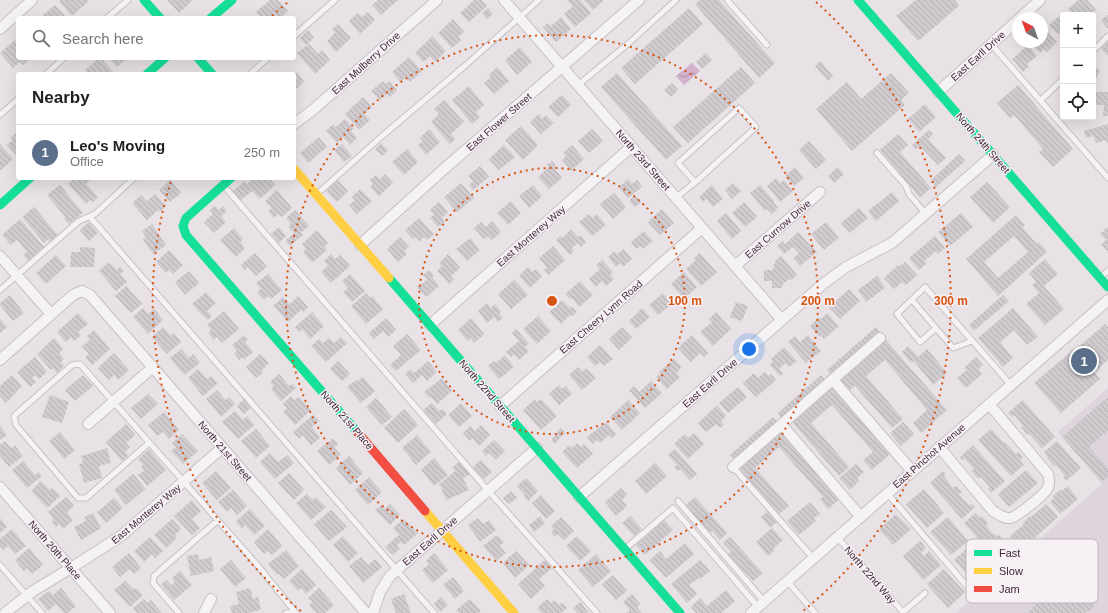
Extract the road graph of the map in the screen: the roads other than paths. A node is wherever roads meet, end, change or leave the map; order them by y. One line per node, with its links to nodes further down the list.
1 (32, 0): 20 (street)
2 (128, 0): 15 (lane)
3 (144, 0): 16 (street)
4 (232, 0): 17 (street)
5 (335, 0): 21 (lane)
6 (437, 0): 41 (street, East Mulberry Drive)
7 (504, 0): 18 (street, North 23rd Street)
8 (539, 0): 18 (lane)
9 (639, 0): 30 (street, East Flower Street)
10 (676, 0): 36 (lane)
11 (727, 0): 24 (lane)
12 (858, 0): 37 (street, North 24th Street)
13 (1040, 0): 14 (street, East Earll Drive)
14 (1027, 12)
15 (109, 16)
16 (158, 16)
17 (213, 16)
18 (519, 18): 30 (street, North 23rd Street); 53 (lane)
19 (1012, 25): 23 (street, East Earll Drive)
20 (0, 29)
21 (296, 34)
22 (1108, 36): 25 (lane)
23 (991, 44): 37 (street, East Earll Drive); 38 (lane)
24 (767, 45)
25 (1096, 48)
26 (62, 60): 31 (lane)
27 (163, 60): 32 (street)
28 (200, 60): 33 (street)
29 (266, 60): 34 (lane)
30 (563, 68): 36 (street, North 23rd Street); 59 (street, East Flower Street)
31 (48, 72)
32 (149, 72)
33 (210, 72)
34 (252, 72)
35 (1060, 82): 38 (lane)
36 (578, 85): 42 (street, North 23rd Street)
37 (938, 92): 44 (street, North 24th Street)
38 (1040, 100): 46 (lane)
39 (16, 101): 40 (lane)
40 (0, 115)
41 (296, 122)
42 (632, 147): 54 (street, North 23rd Street); 71 (street, East Monterey Way)
43 (877, 153): 56 (lane)
44 (994, 155): 56 (street, East Earll Drive); 64 (street, North 24th Street)
45 (296, 171): 53 (street, North 22nd Street)
46 (1108, 178)
47 (28, 180): 55 (street)
48 (132, 180): 57 (lane)
49 (229, 180): 51 (street)
50 (695, 182): 50 (lane); 54 (lane)
51 (223, 185): 92 (lane); 98 (street, North 21st Place)
52 (820, 192): 61 (street, East Curnow Drive)
53 (316, 195): 59 (street, North 22nd Street)
54 (676, 198): 58 (street, North 23rd Street)
55 (0, 205)
56 (926, 215): 70 (street, East Earll Drive)
57 (90, 217): 63 (lane); 104 (lane)
58 (702, 228): 61 (street, North 23rd Street); 81 (street, East Cheery Lynn Road)
59 (360, 245): 71 (street, North 22nd Street)
60 (0, 256): 63 (street)
61 (735, 266): 70 (street, North 23rd Street)
62 (1108, 271): 64 (lane)
63 (17, 275): 66 (lane); 69 (street)
64 (1100, 278): 65 (street, North 24th Street)
65 (1108, 287)
66 (0, 290)
67 (912, 300): 72 (lane); 72 (lane); 74 (lane)
68 (1108, 300): 78 (street, East Pinchot Avenue)
69 (51, 314): 75 (street); 76 (street, North 21st Street)
70 (782, 320): 94 (street, East Earll Drive)
71 (430, 325): 81 (street, North 22nd Street)
72 (936, 328): 74 (lane)
73 (880, 338): 77 (street)
74 (972, 341): 78 (lane)
75 (0, 360)
76 (152, 368): 79 (street); 86 (street, North 21st Street)
77 (833, 380): 83 (street); 89 (street)
78 (1011, 385): 80 (street, East Pinchot Avenue)
79 (113, 402): 82 (street); 84 (lane); 84 (lane)
80 (989, 404): 85 (street, East Pinchot Avenue); 85 (street)
81 (500, 406): 87 (street, North 22nd Street)
82 (88, 424)
83 (782, 425): 88 (street); 96 (street)
84 (150, 443): 90 (lane)
85 (939, 447): 89 (street, East Pinchot Avenue)
86 (222, 448): 90 (street, East Monterey Way); 118 (street, North 21st Street)
87 (537, 448): 92 (street, East Earll Drive); 94 (street, North 22nd Street)
88 (734, 467): 101 (lane)
89 (912, 470): 93 (street, East Pinchot Avenue)
90 (184, 482): 97 (lane); 103 (street, East Monterey Way)
91 (0, 487): 103 (street, North 20th Place)
92 (488, 491): 98 (street, East Earll Drive); 122 (lane)
93 (887, 493): 96 (street, East Pinchot Avenue); 106 (lane)
94 (579, 497): 100 (street, North 22nd Street)
95 (678, 501): 110 (lane)
96 (860, 516): 99 (street, East Pinchot Avenue)
97 (217, 521): 111 (lane); 115 (lane)
98 (443, 530): 104 (street, East Earll Drive); 121 (street, North 21st Place)
99 (837, 537): 101 (street, East Pinchot Avenue); 125 (lane, North 22nd Way)
100 (624, 550): 110 (lane); 123 (street, North 22nd Street)
101 (813, 558): 105 (street, East Pinchot Avenue)
102 (0, 565): 108 (lane)
103 (71, 568): 108 (street, East Monterey Way); 114 (street, North 20th Place)
104 (396, 570): 119 (street, East Earll Drive); 120 (lane)
105 (786, 581): 110 (street, East Pinchot Avenue); 124 (lane)
106 (966, 585)
107 (925, 593): 125 (lane)
108 (26, 596): 112 (street, East Monterey Way); 113 (lane)
109 (211, 599): 116 (street)
110 (757, 607)
111 (295, 612): 117 (lane)
112 (5, 613)
113 (42, 613)
114 (110, 613)
115 (179, 613)
116 (204, 613)
117 (286, 613)
118 (366, 613)
119 (373, 613)
120 (434, 613)
121 (514, 613)
122 (597, 613)
123 (680, 613)
124 (814, 613)
125 (902, 613)

